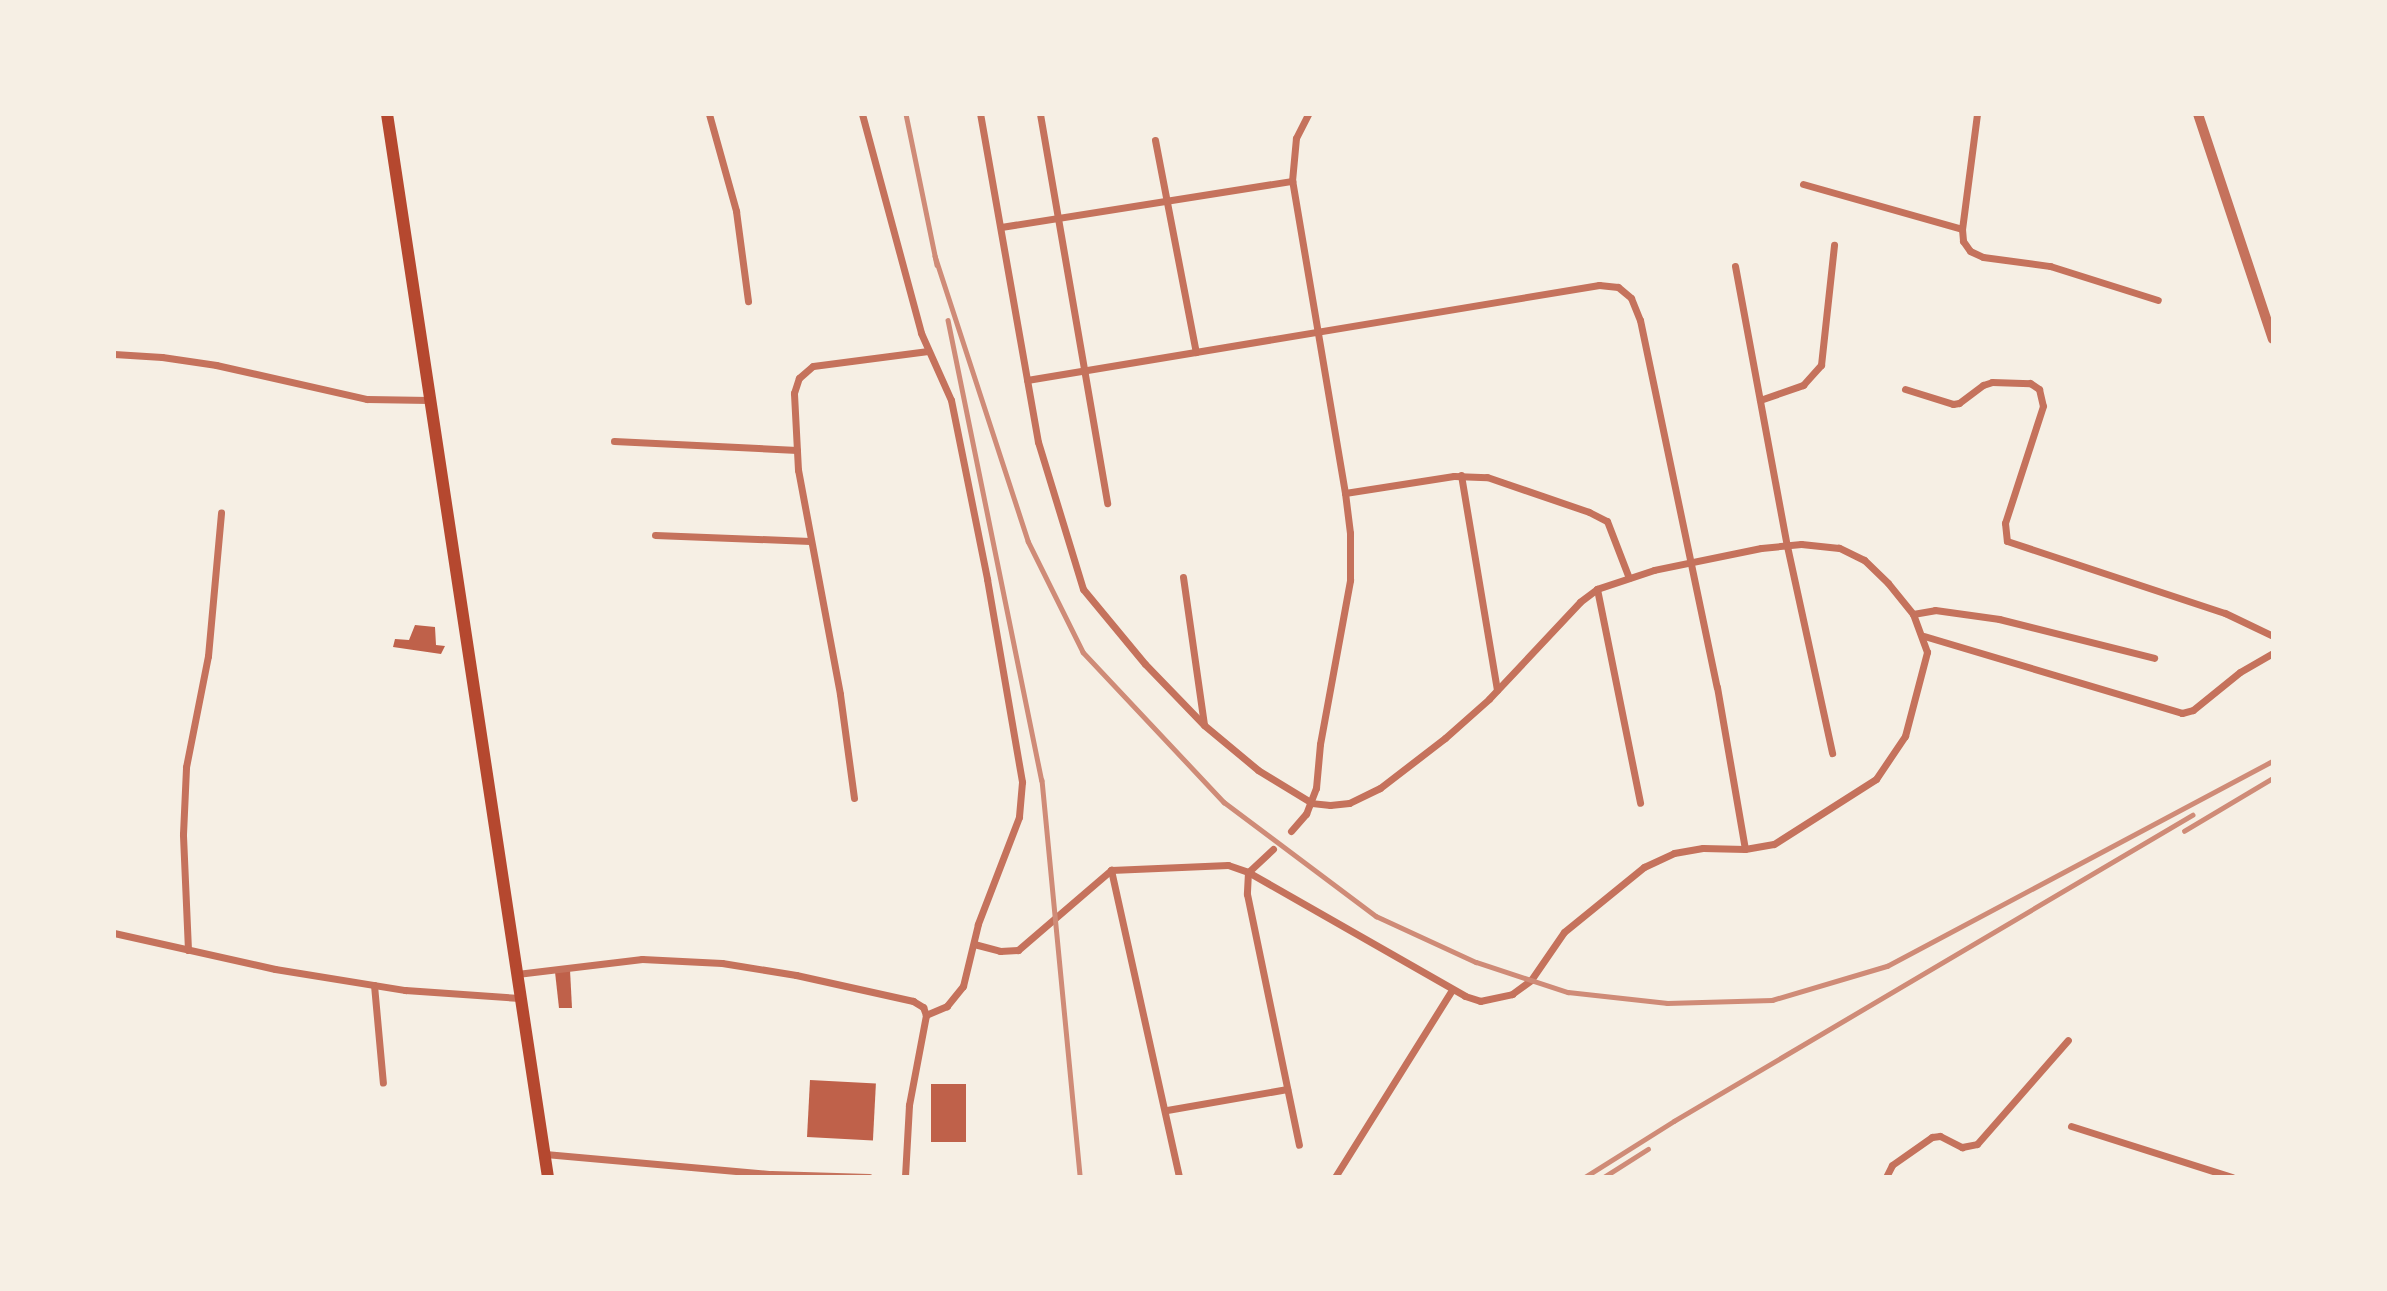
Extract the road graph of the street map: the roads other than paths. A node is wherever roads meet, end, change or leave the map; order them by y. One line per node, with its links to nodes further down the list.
1 (387, 114): 28 (main road)
2 (709, 114): 19 (street)
3 (862, 114): 22 (street)
4 (980, 114): 14 (street)
5 (1040, 114): 13 (street)
6 (1977, 114): 15 (street)
7 (2198, 114): 21 (street)
8 (1307, 115): 10 (street)
9 (1155, 140): 12 (street)
10 (1292, 181): 12 (street); 20 (street)
11 (1802, 184): 15 (street)
12 (1169, 201): 13 (street); 23 (street)
13 (1060, 218): 14 (street); 25 (street)
14 (1001, 227): 26 (street)
15 (1962, 229): 18 (street)
16 (1834, 245): 29 (street)
17 (1735, 265): 29 (street)
18 (2158, 300)
19 (748, 301)
20 (1319, 333): 23 (street); 33 (street); 39 (street)
21 (2273, 339)
22 (928, 351): 31 (street); 60 (street)
23 (1196, 352): 25 (street)
24 (114, 354): 28 (street)
25 (1084, 370): 26 (street); 34 (street)
26 (1027, 380): 49 (street)
27 (1905, 389): 45 (street)
28 (429, 400): 62 (main road)
29 (1760, 400): 38 (street)
30 (614, 441): 31 (street)
31 (797, 450): 37 (street)
32 (1461, 475): 33 (street); 41 (street); 48 (street)
33 (1345, 493): 52 (street)
34 (1107, 503)
35 (221, 513): 61 (street)
36 (655, 535): 37 (street)
37 (810, 541): 51 (street)
38 (1787, 546): 39 (street); 43 (street); 50 (street)
39 (1691, 563): 41 (street); 56 (street)
40 (1183, 577): 49 (street)
41 (1629, 578): 42 (street)
42 (1597, 589): 48 (street); 53 (street)
43 (1913, 614): 44 (street); 47 (street)
44 (1924, 636): 46 (street); 56 (street)
45 (2273, 636)
46 (2273, 653)
47 (2154, 658)
48 (1497, 690): 52 (street)
49 (1204, 726): 52 (street)
50 (1832, 753)
51 (854, 798)
52 (1312, 803): 54 (street)
53 (1640, 803)
54 (1291, 831)
55 (1273, 849): 58 (street)
56 (1745, 849): 64 (street)
57 (1111, 870): 58 (street); 60 (street); 70 (street)
58 (1248, 872): 64 (street); 69 (street)
59 (114, 933): 61 (street)
60 (974, 944): 66 (street)
61 (188, 950): 63 (street)
62 (517, 974): 65 (main road); 66 (street)
63 (374, 985): 65 (street); 68 (street)
64 (1452, 990): 78 (street)
65 (520, 998): 73 (main road)
66 (926, 1015): 76 (street)
67 (2068, 1040): 79 (street)
68 (383, 1083)
69 (1287, 1088): 70 (street); 72 (street)
70 (1167, 1110): 77 (street)
71 (2071, 1126): 80 (street)
72 (1299, 1145)
73 (545, 1154): 74 (main road); 75 (street)
74 (548, 1177)
75 (869, 1177)
76 (905, 1177)
77 (1179, 1177)
78 (1335, 1177)
79 (1886, 1177)
80 (2232, 1177)

